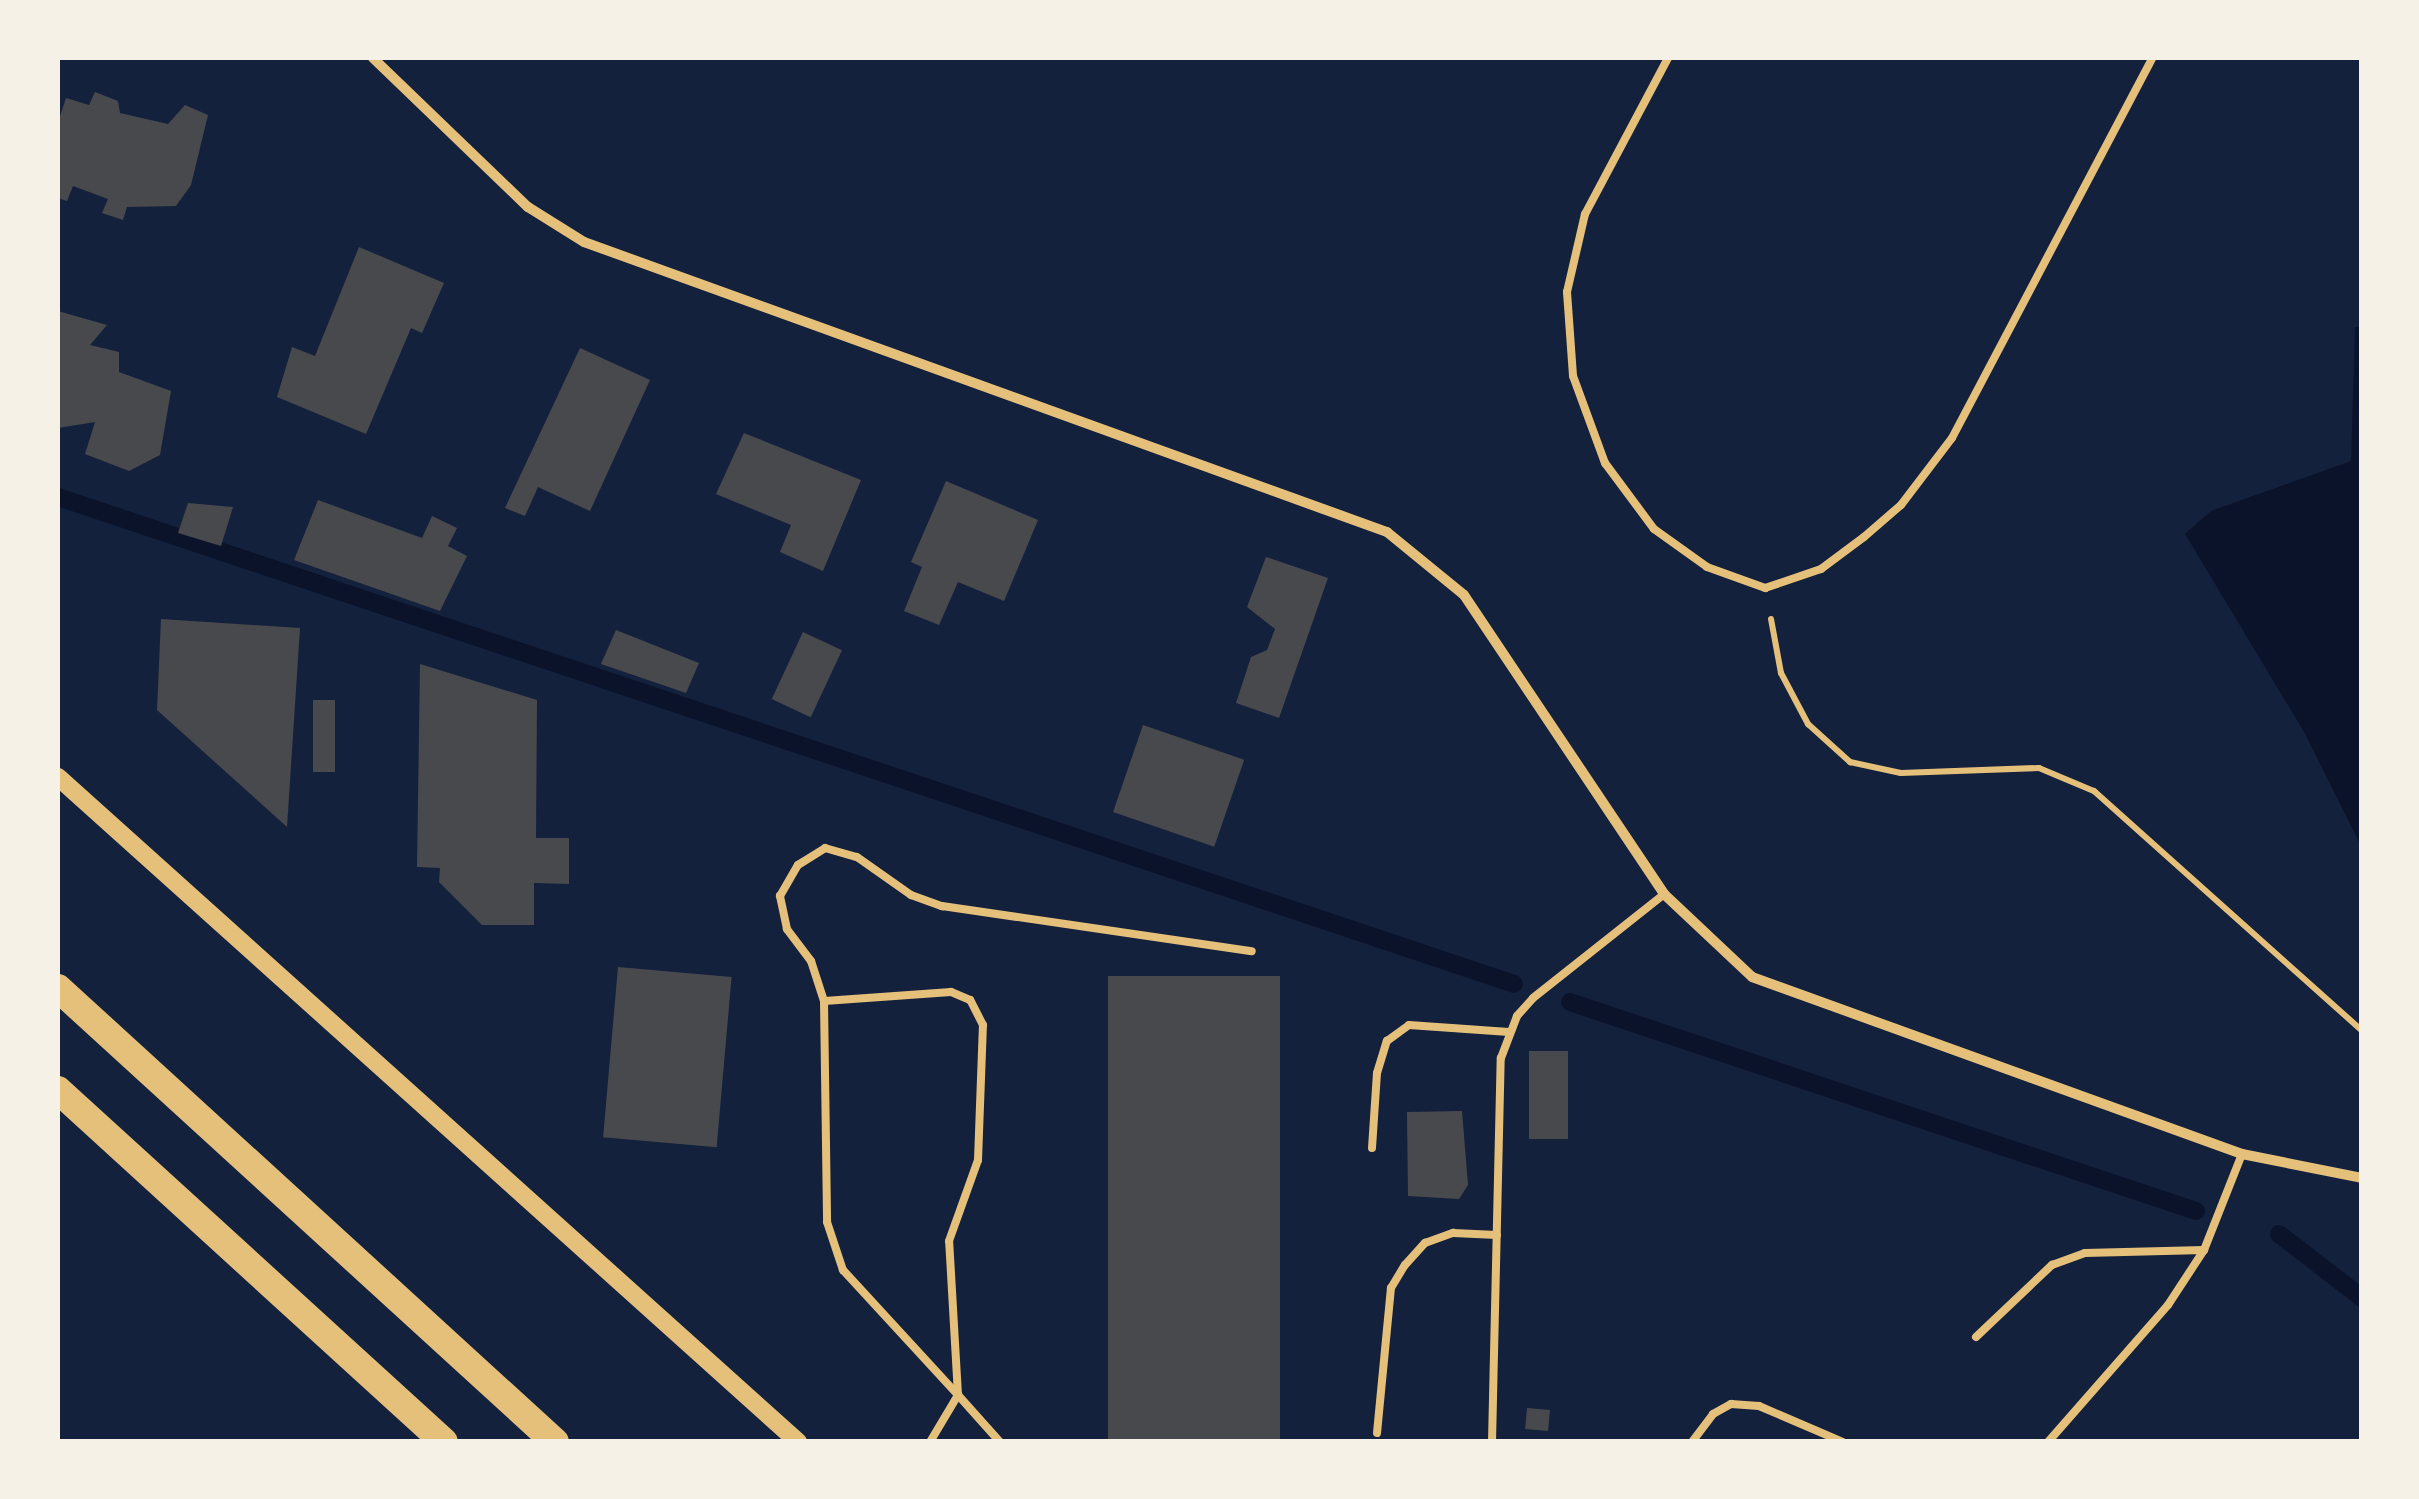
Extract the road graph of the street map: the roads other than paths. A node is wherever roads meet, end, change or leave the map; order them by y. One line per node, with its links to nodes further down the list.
1 (373, 58): 5 (street)
2 (1668, 58): 3 (lane)
3 (2152, 58)
4 (58, 777): 21 (street)
5 (1664, 894): 9 (lane); 12 (street)
6 (1252, 951): 8 (lane)
7 (58, 988): 20 (highway)
8 (824, 1001): 17 (lane); 17 (lane)
9 (1509, 1032): 11 (lane); 14 (lane)
10 (58, 1090): 19 (highway)
11 (1372, 1148)
12 (2242, 1154): 13 (street); 15 (lane)
13 (2362, 1178)
14 (1497, 1235): 18 (lane); 24 (lane)
15 (2204, 1250): 16 (lane); 27 (lane)
16 (1976, 1336)
17 (958, 1395): 22 (lane); 23 (lane)
18 (1377, 1432)
19 (444, 1442)
20 (554, 1442)
21 (798, 1442)
22 (930, 1442)
23 (1000, 1442)
24 (1492, 1442)
25 (1692, 1442): 26 (lane)
26 (1843, 1442)
27 (2048, 1442)

